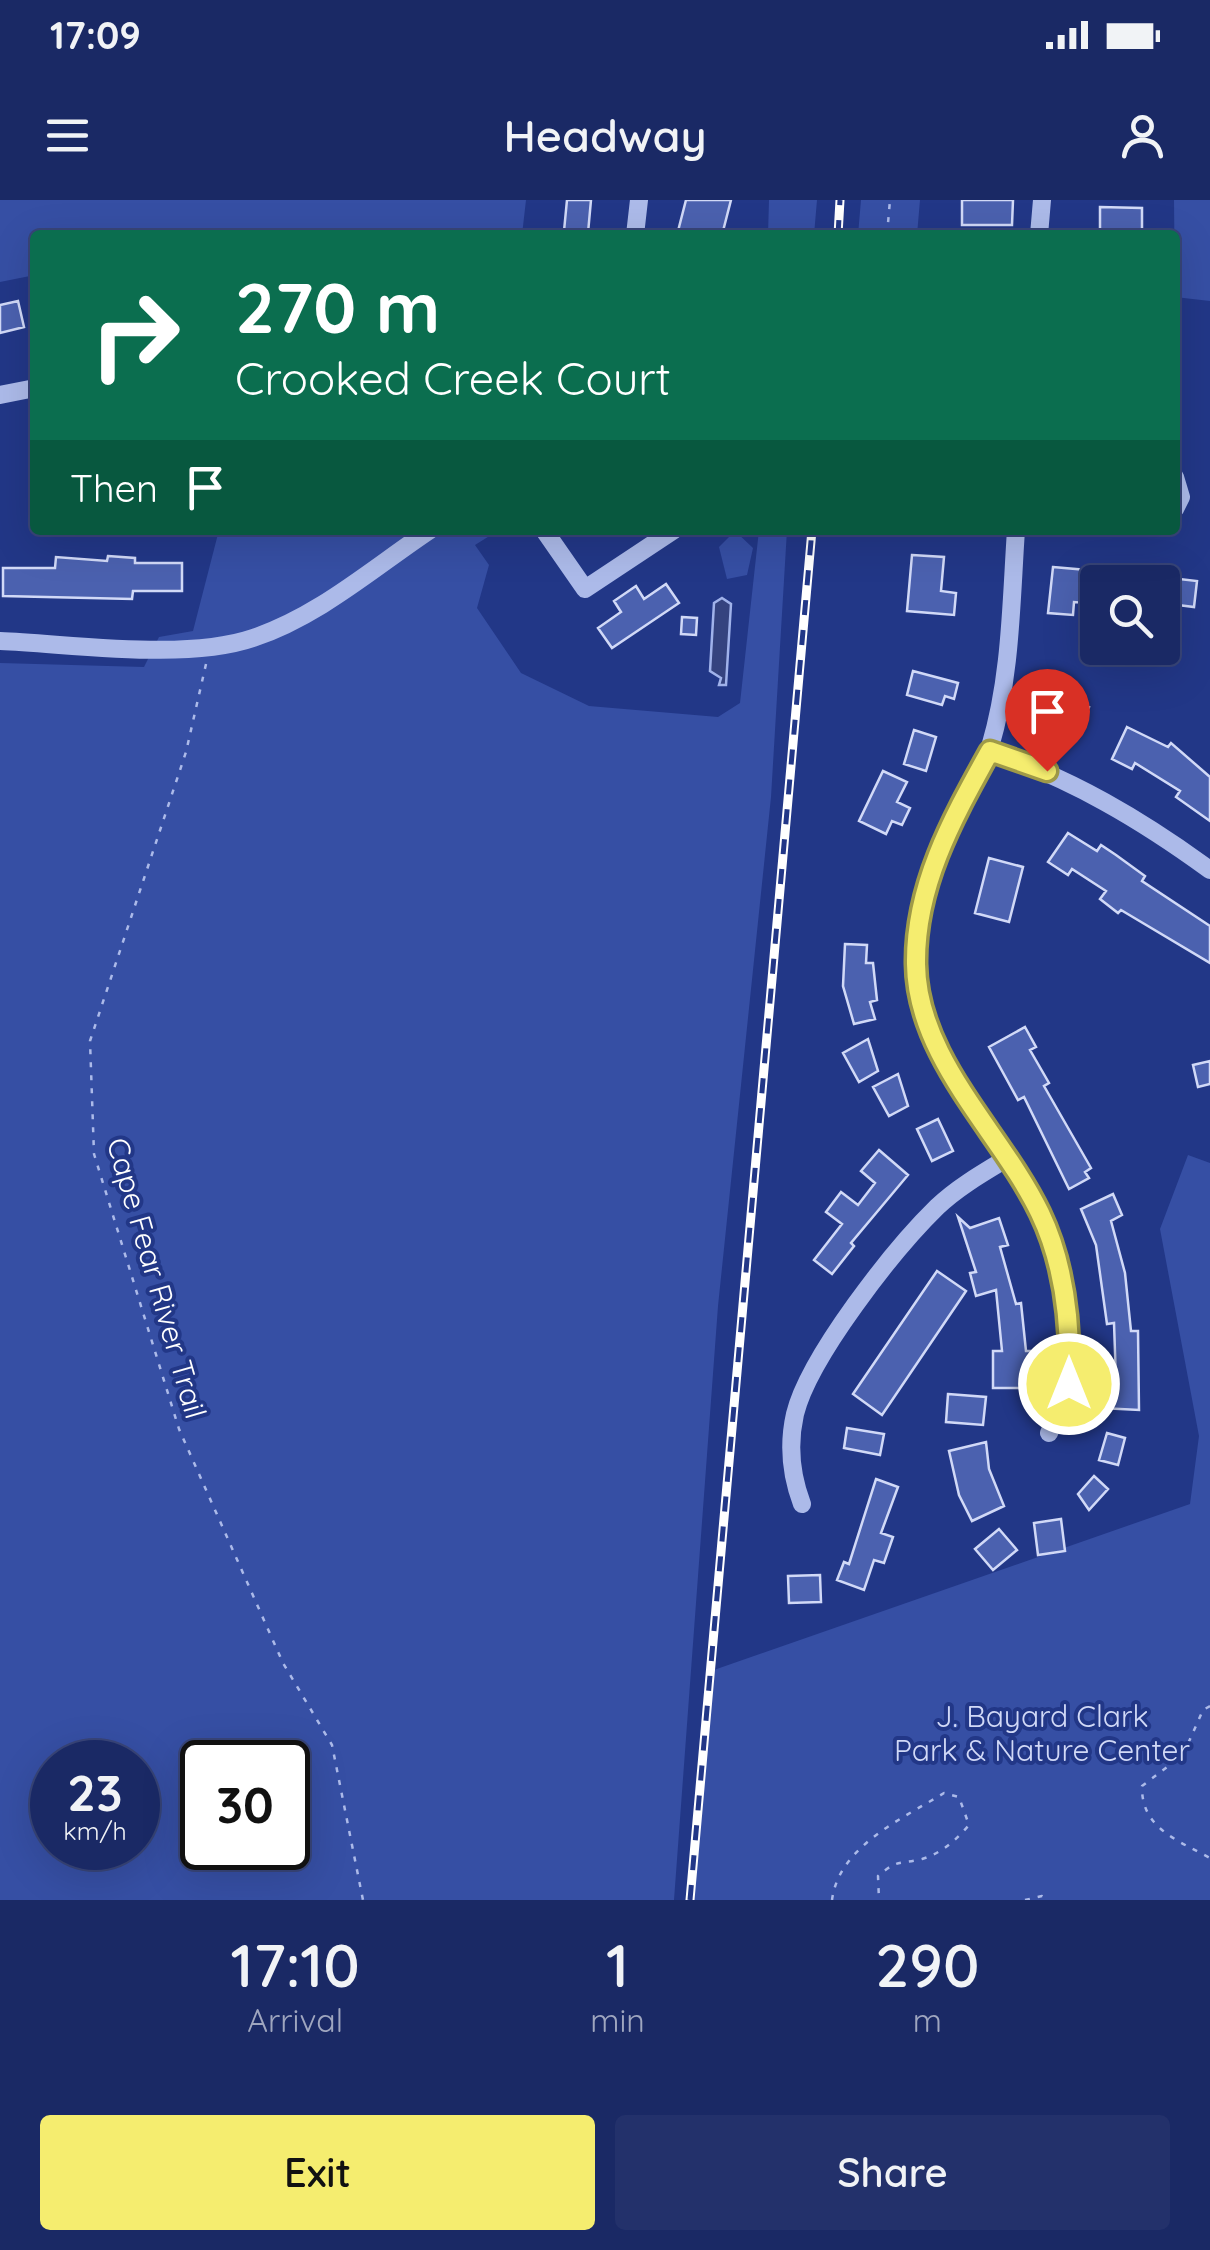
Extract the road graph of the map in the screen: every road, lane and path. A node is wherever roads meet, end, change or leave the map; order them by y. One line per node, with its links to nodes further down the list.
1 (638, 200): 4 (street)
2 (890, 200): 5 (path)
3 (1042, 200): 6 (street)
4 (635, 230)
5 (887, 230)
6 (1039, 230)
7 (30, 389): 8 (street)
8 (0, 395)
9 (423, 535): 14 (street)
10 (547, 535): 11 (street)
11 (666, 535)
12 (1016, 535): 15 (street)
13 (0, 641): 14 (street)
14 (210, 648): 22 (path, Cape Fear River Trail)
15 (990, 751): 16 (street); 17 (street)
16 (1210, 870)
17 (1006, 1159): 18 (street); 19 (street)
18 (1049, 1433)
19 (802, 1504)
20 (1210, 1706): 21 (path)
21 (1210, 1858)
22 (364, 1900)
23 (832, 1900): 24 (path)
24 (879, 1900)
25 (1025, 1900): 26 (path)
26 (1049, 1900)

